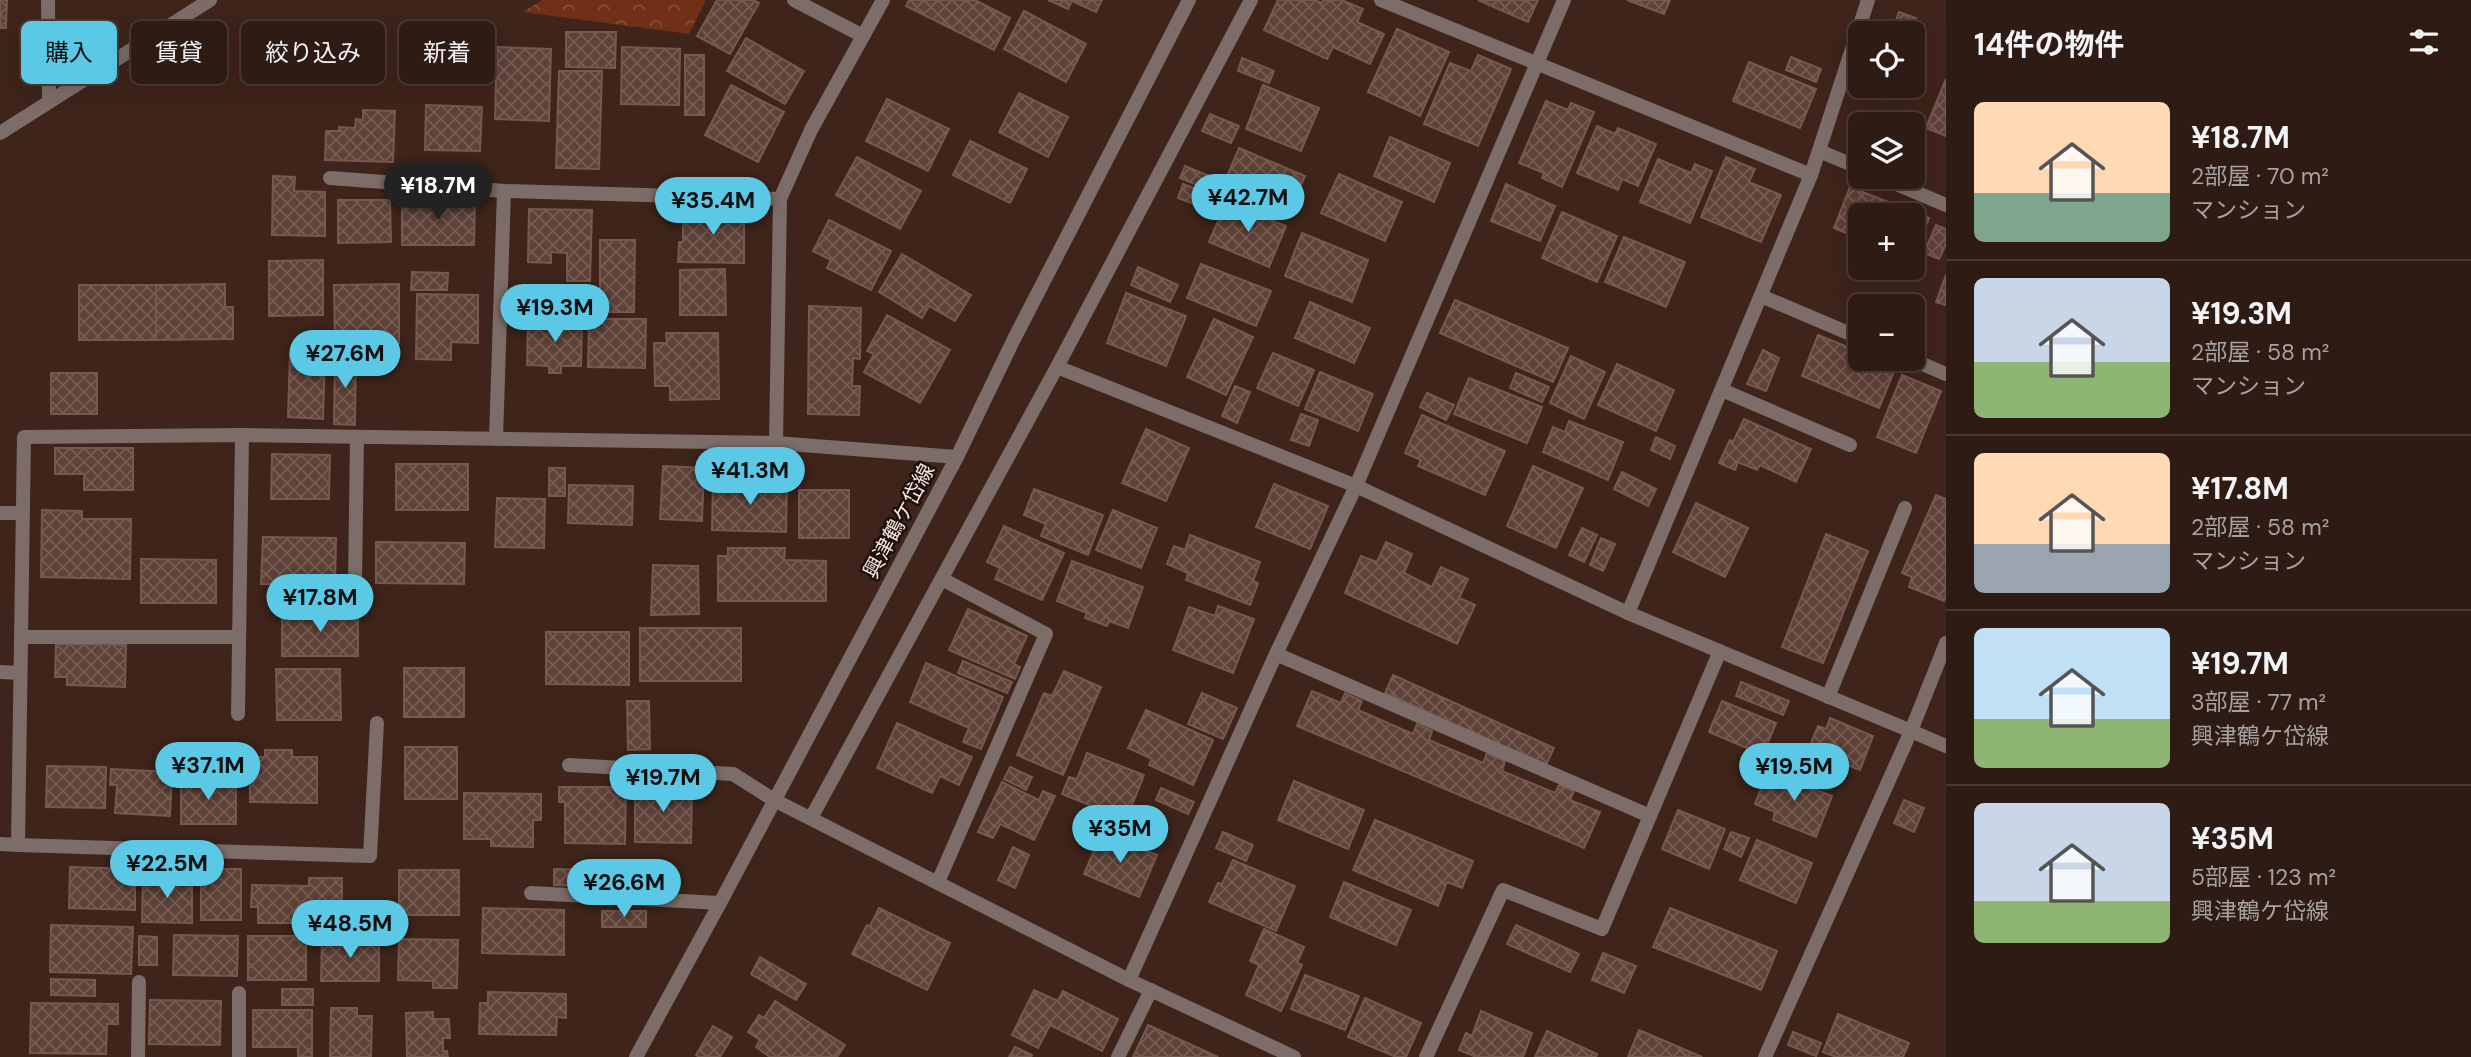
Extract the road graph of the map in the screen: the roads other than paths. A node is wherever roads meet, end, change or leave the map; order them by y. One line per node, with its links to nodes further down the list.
1 (48, 0): 12 (street)
2 (210, 0): 12 (street)
3 (794, 0): 10 (street)
4 (883, 0): 10 (street)
5 (1189, 0): 33 (street, 興津鶴ケ岱線)
6 (1251, 0): 25 (street)
7 (1381, 0): 11 (street)
8 (1564, 0): 11 (street)
9 (1868, 0): 14 (street)
10 (863, 36): 20 (street)
11 (1536, 65): 16 (street); 34 (street)
12 (50, 100): 13 (street)
13 (0, 133)
14 (1819, 151): 15 (street); 16 (street)
15 (1848, 163)
16 (1811, 174): 22 (street)
17 (330, 178): 19 (street)
18 (1908, 189): 21 (street)
19 (504, 191): 20 (street); 30 (street)
20 (780, 199): 31 (street)
21 (1946, 205)
22 (1761, 296): 23 (street); 27 (street)
23 (1848, 333)
24 (1925, 365): 26 (street)
25 (1057, 367): 34 (street); 38 (street)
26 (1946, 374)
27 (1721, 390): 32 (street); 40 (street)
28 (242, 435): 29 (street); 37 (street); 42 (street)
29 (357, 437): 30 (street); 39 (street)
30 (496, 439): 31 (street)
31 (776, 443): 33 (street)
32 (1850, 445)
33 (957, 457): 54 (street, 興津鶴ケ岱線)
34 (1356, 486): 40 (street); 45 (street)
35 (1905, 508): 48 (street)
36 (0, 513): 37 (street)
37 (22, 513): 41 (street)
38 (942, 579): 56 (street); 59 (street)
39 (355, 584)
40 (1628, 613): 44 (street)
41 (21, 637): 42 (street); 47 (street)
42 (237, 637): 49 (street)
43 (1946, 643): 51 (street)
44 (1720, 651): 48 (street); 55 (street)
45 (1276, 654): 55 (street); 62 (street)
46 (0, 672): 47 (street)
47 (20, 673): 58 (street)
48 (1828, 696): 51 (street)
49 (238, 714)
50 (377, 723): 58 (street)
51 (1910, 731): 52 (street); 72 (street)
52 (1946, 746)
53 (569, 765): 54 (street)
54 (774, 800): 56 (street); 61 (street, 興津鶴ケ岱線)
55 (1650, 816): 71 (street)
56 (811, 818): 59 (street)
57 (0, 844): 58 (street)
58 (18, 845)
59 (938, 882): 62 (street)
60 (531, 893): 61 (street)
61 (720, 903): 68 (street, 興津鶴ケ岱線)
62 (1129, 980): 64 (street)
63 (139, 982): 66 (street)
64 (1151, 990): 69 (street); 70 (street)
65 (239, 993): 67 (street)
66 (138, 1057)
67 (239, 1057)
68 (636, 1057)
69 (1118, 1057)
70 (1294, 1057)
71 (1426, 1057)
72 (1765, 1057)

